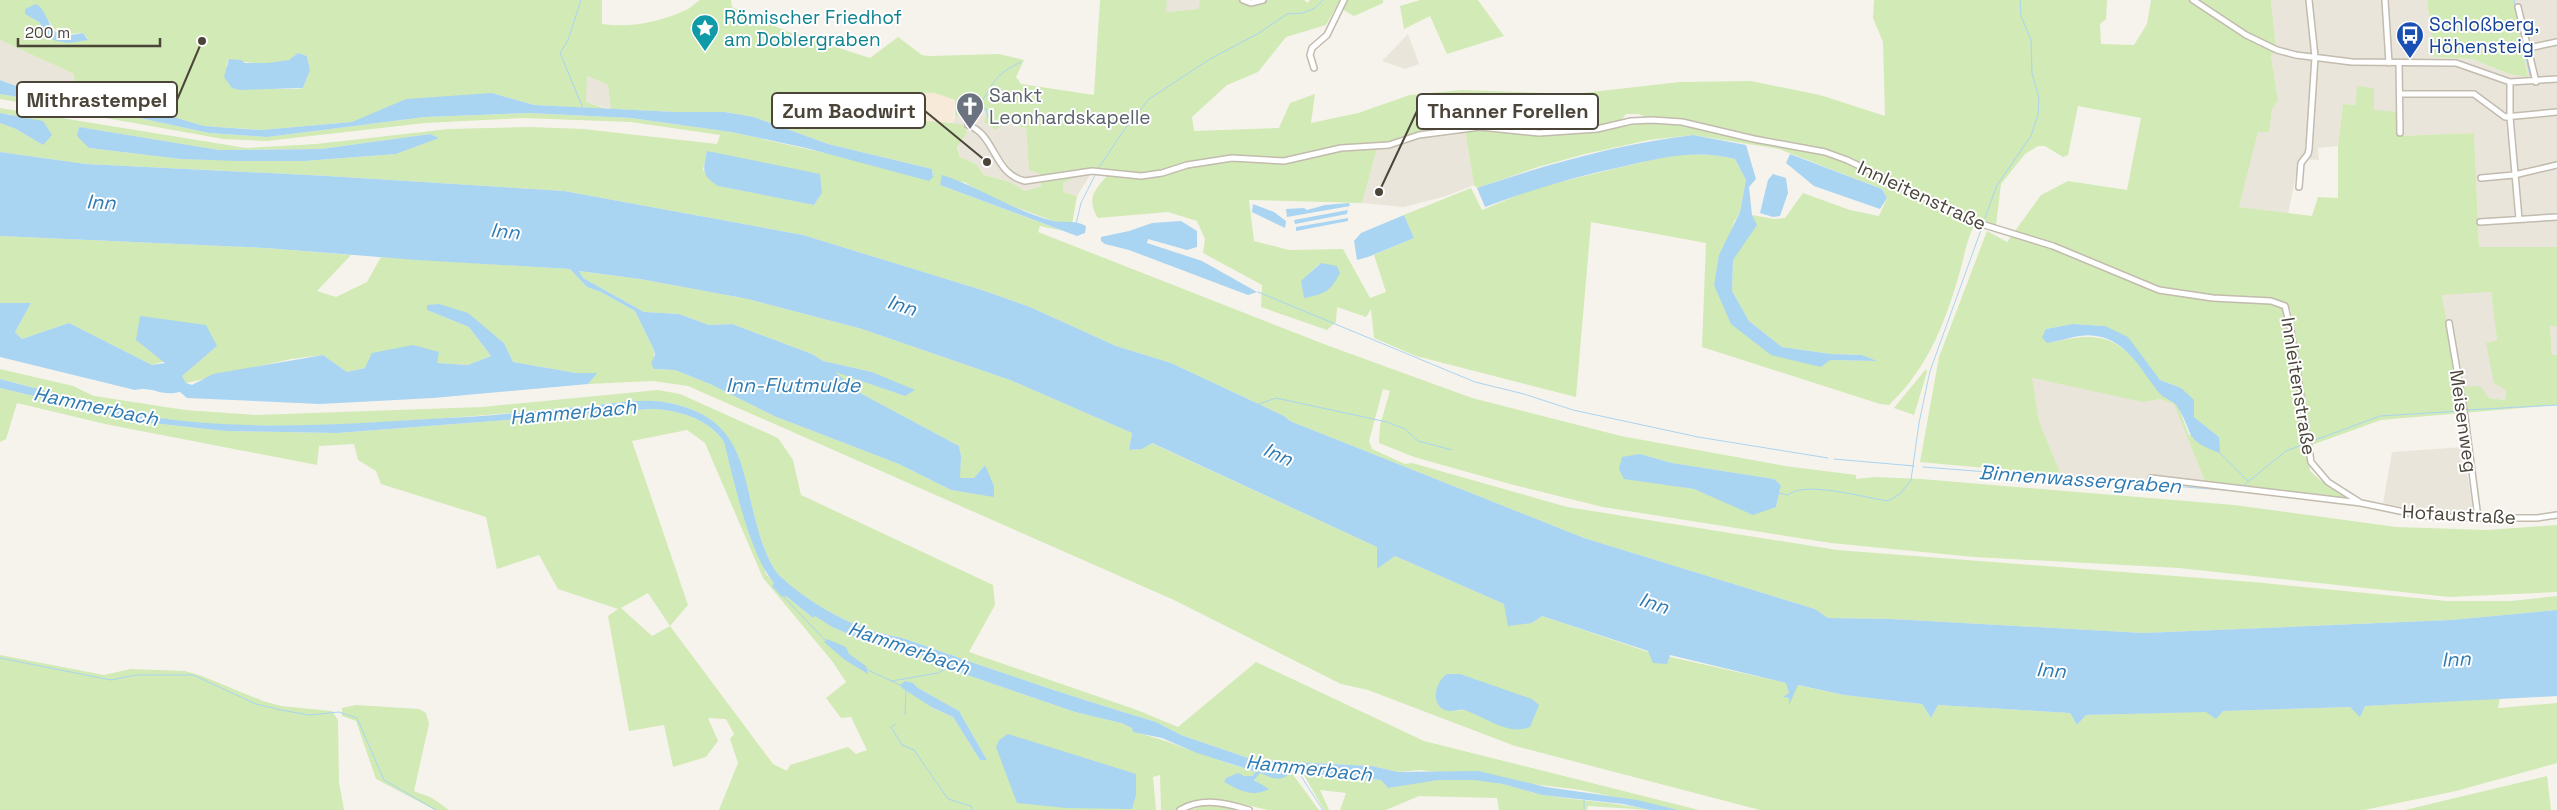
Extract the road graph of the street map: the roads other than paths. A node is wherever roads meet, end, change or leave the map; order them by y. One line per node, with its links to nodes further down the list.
1 (1243, 0): 2 (street)
2 (1263, 0)
3 (1344, 0): 13 (street)
4 (2193, 0): 10 (street)
5 (2309, 0): 10 (street)
6 (2385, 0): 12 (street)
7 (2518, 7): 9 (street)
8 (2557, 42): 9 (street)
9 (2528, 48): 16 (street)
10 (2315, 57): 12 (street); 25 (street)
11 (2399, 62): 12 (street); 15 (street); 17 (street)
12 (2389, 63)
13 (1314, 68)
14 (2557, 79): 16 (street)
15 (2510, 82): 16 (street); 19 (street)
16 (2536, 82)
17 (2400, 94): 19 (street); 21 (street)
18 (2557, 112): 19 (street)
19 (2510, 117): 23 (street)
20 (968, 125): 31 (street, Innleitenstraße)
21 (2400, 133)
22 (2557, 165): 23 (street)
23 (2514, 174): 24 (street); 27 (street)
24 (2481, 178)
25 (2299, 187)
26 (2557, 217): 27 (street)
27 (2519, 218): 28 (street)
28 (2480, 222)
29 (2449, 323): 33 (street, Meisenweg)
30 (2151, 478): 31 (street, Hofaustraße)
31 (2361, 503): 33 (street, Hofaustraße)
32 (2557, 515): 33 (street, Hofaustraße)
33 (2478, 518)
34 (1180, 810): 35 (street)
35 (1249, 810)

